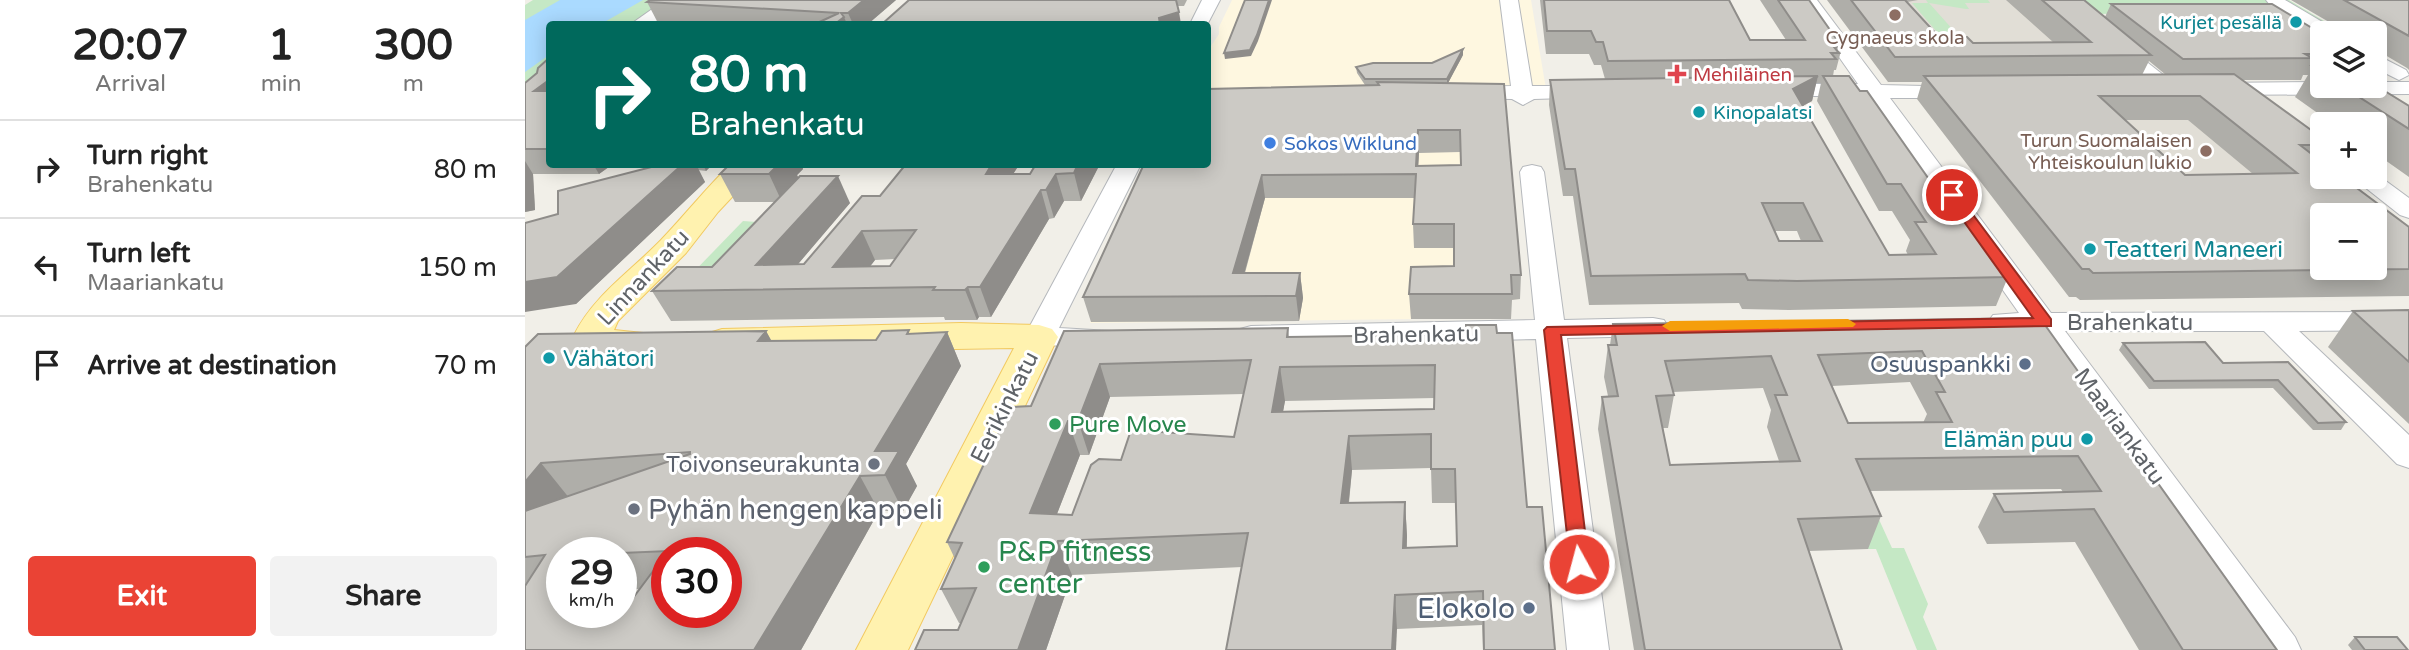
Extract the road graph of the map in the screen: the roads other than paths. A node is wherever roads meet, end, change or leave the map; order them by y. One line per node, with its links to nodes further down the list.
1 (678, 0): 10 (street)
2 (1210, 0): 11 (street)
3 (1509, 0): 23 (street)
4 (1808, 0): 20 (street, Maariankatu)
5 (2057, 0): 8 (street)
6 (2280, 6): 7 (street); 12 (street)
7 (2262, 15)
8 (2077, 16): 9 (street); 18 (street)
9 (2105, 16)
10 (645, 21)
11 (1200, 21)
12 (2312, 21)
13 (2387, 69): 14 (street)
14 (2404, 81): 15 (street)
15 (2246, 89): 18 (street); 24 (street)
16 (1761, 90): 20 (street)
17 (2136, 90): 18 (street)
18 (2168, 90)
19 (1616, 91): 23 (street)
20 (1874, 91): 21 (street); 33 (street, Maariankatu)
21 (1981, 91)
22 (1440, 93): 23 (street)
23 (1523, 96)
24 (2273, 109)
25 (745, 168): 36 (main road, Linnankatu)
26 (1127, 168): 36 (street, Eerikinkatu)
27 (1532, 172): 35 (street)
28 (2380, 189): 29 (street)
29 (2409, 210)
30 (2409, 321): 31 (street, Brahenkatu)
31 (2272, 322): 33 (street, Brahenkatu); 39 (street)
32 (1979, 323): 33 (street, Brahenkatu)
33 (2045, 323): 42 (street, Maariankatu)
34 (1686, 326): 35 (street, Brahenkatu)
35 (1552, 330): 37 (street, Brahenkatu); 41 (street)
36 (1039, 337): 38 (street); 40 (main road, Eerikinkatu)
37 (1217, 337)
38 (1134, 338)
39 (2409, 456)
40 (882, 650)
41 (1588, 650)
42 (2280, 650)

